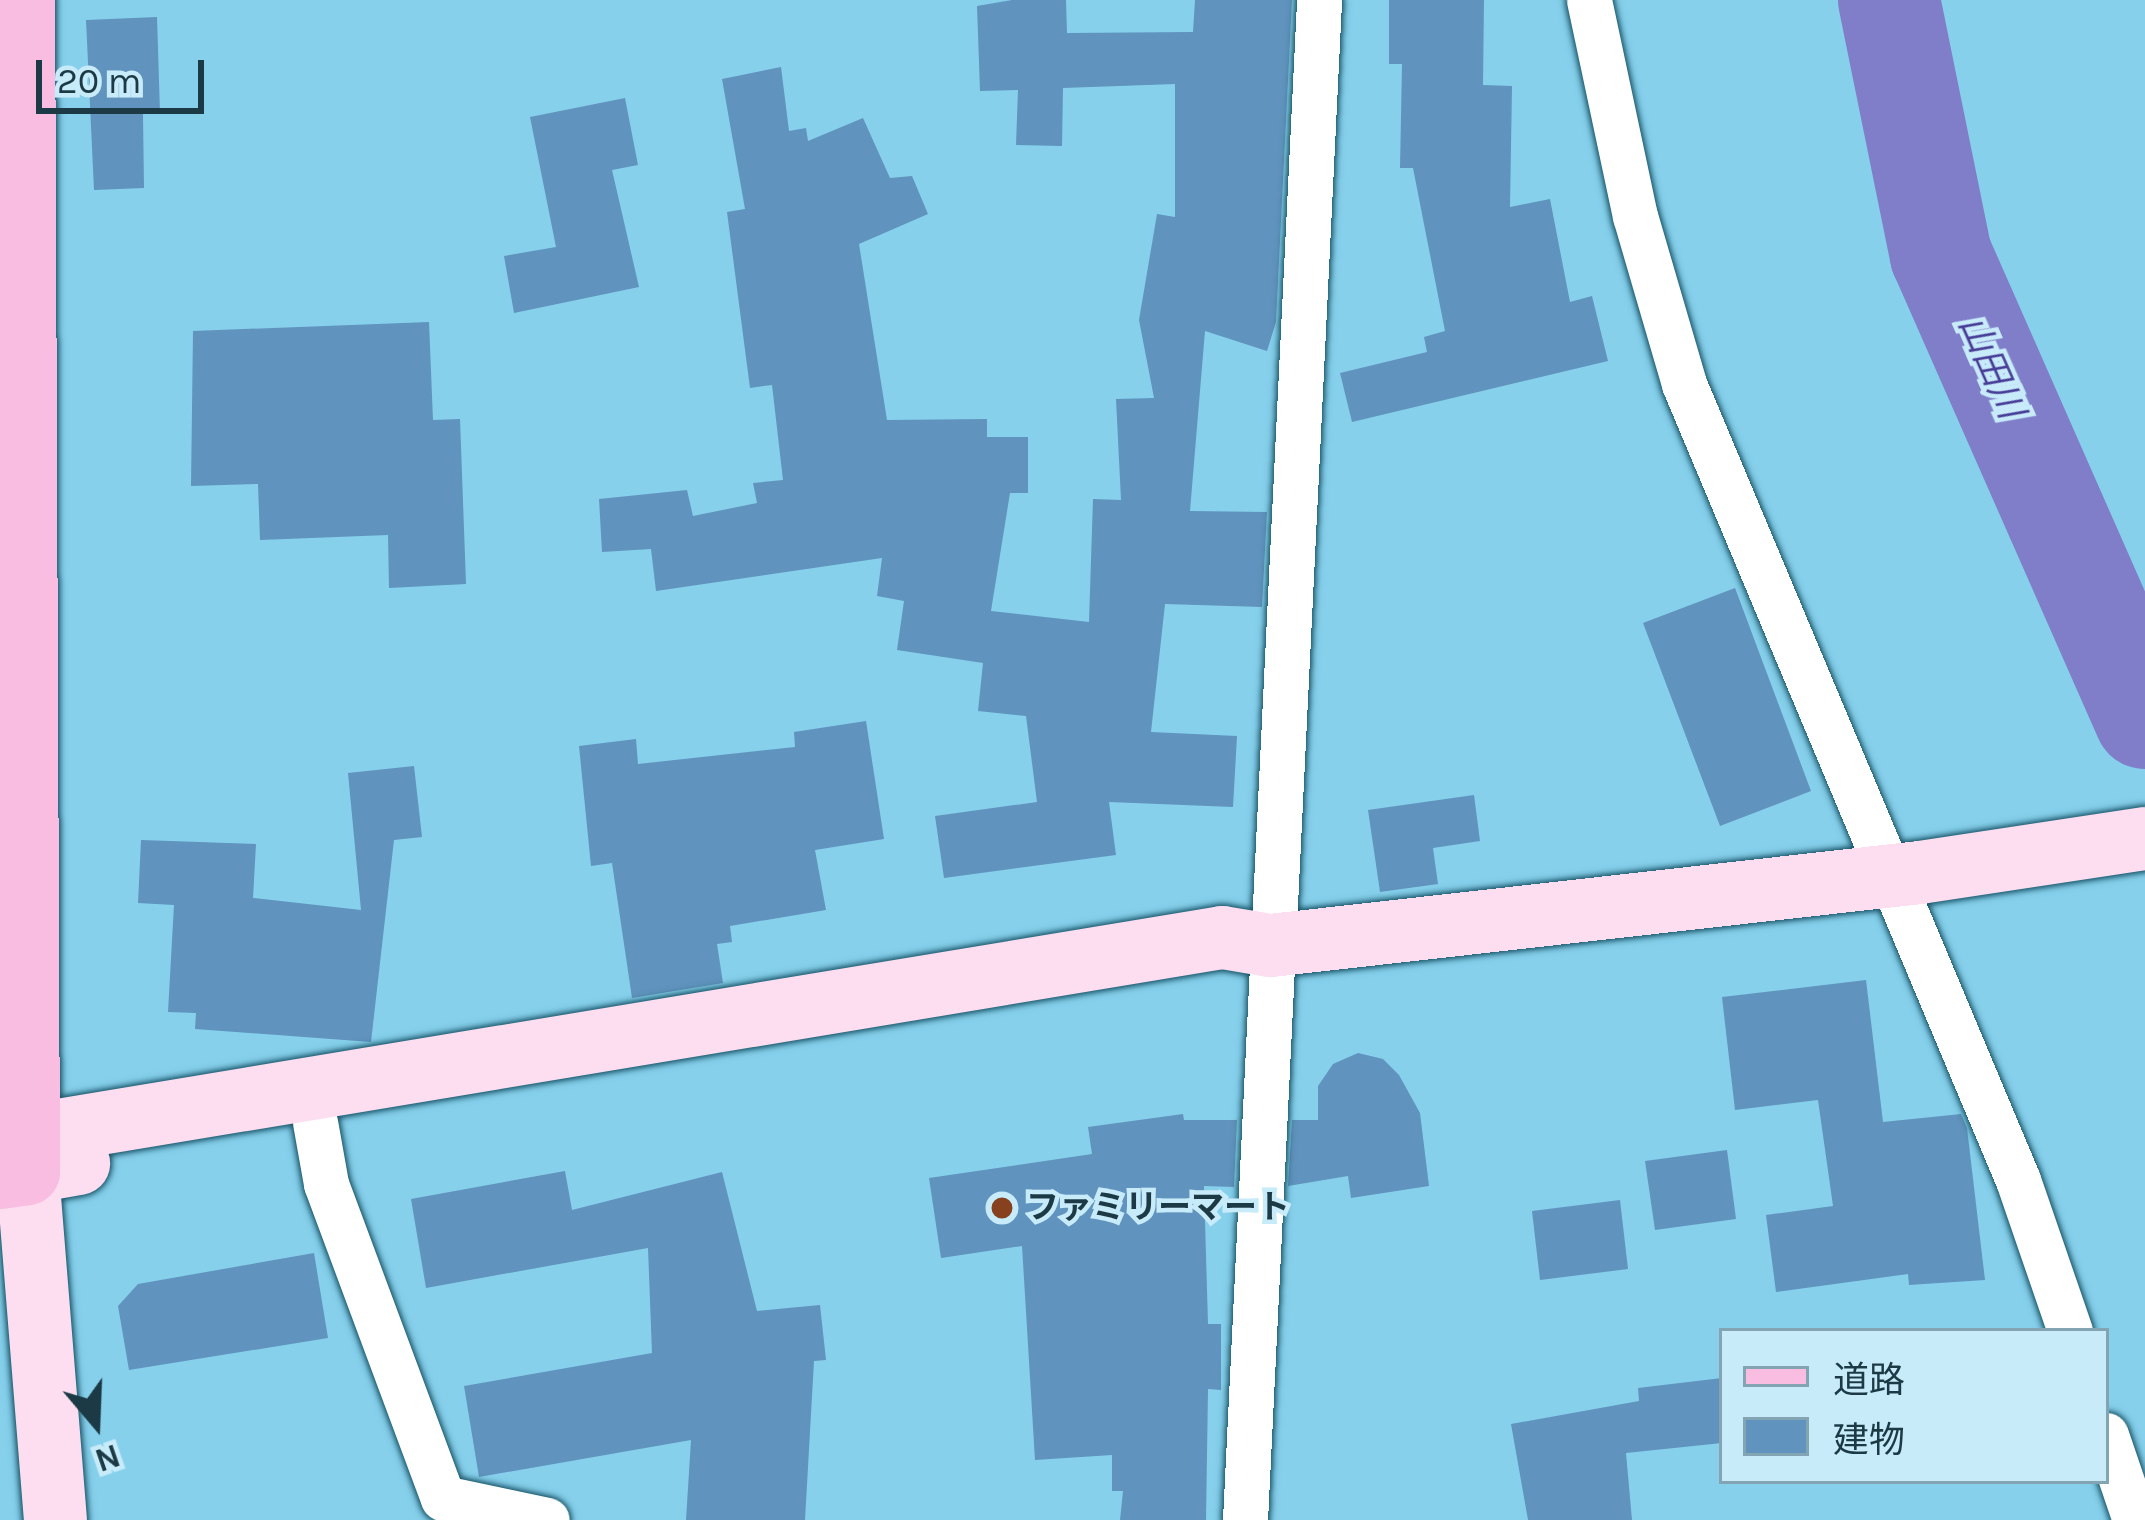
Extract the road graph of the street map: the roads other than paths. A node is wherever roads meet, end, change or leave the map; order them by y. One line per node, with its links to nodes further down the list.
1 (22, 0): 8 (main road)
2 (1319, 0): 6 (street)
3 (1589, 0): 5 (street)
4 (2145, 838): 5 (street)
5 (1902, 874): 6 (street); 9 (street)
6 (1270, 944): 7 (street); 8 (street); 13 (street)
7 (315, 1122): 8 (street); 12 (street)
8 (14, 1156): 11 (street)
9 (2069, 1328)
10 (2109, 1445): 14 (street)
11 (55, 1520)
12 (547, 1520)
13 (1245, 1520)
14 (2135, 1520)

